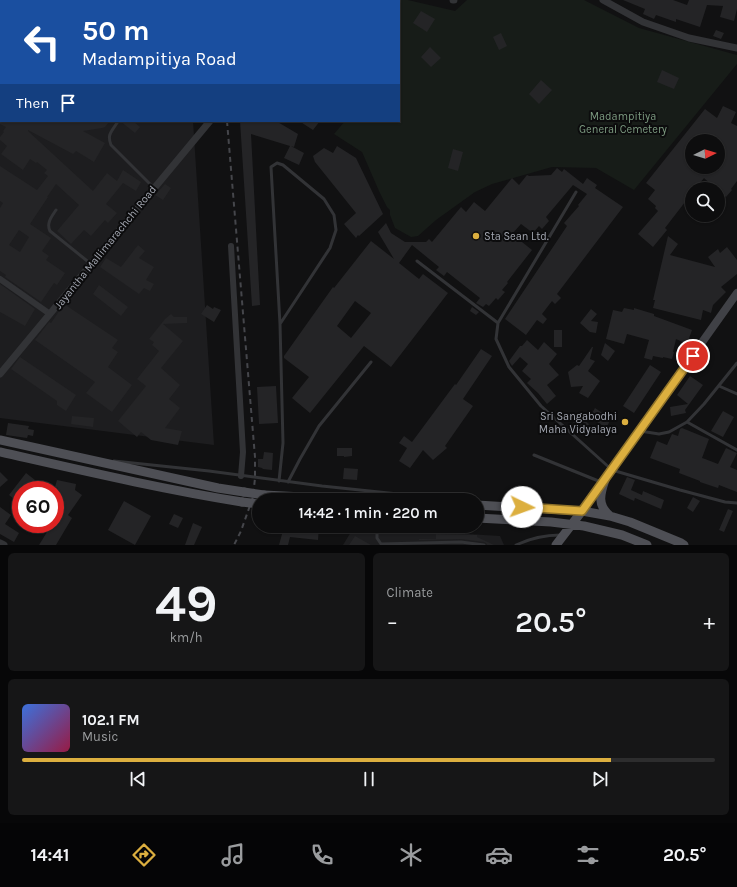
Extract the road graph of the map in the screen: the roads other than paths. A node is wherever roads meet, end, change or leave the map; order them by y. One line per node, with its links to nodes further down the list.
1 (603, 0): 2 (street)
2 (737, 48)
3 (209, 122): 5 (street, Jayantha Mallimarachchi Road)
4 (117, 123): 5 (lane)
5 (154, 188): 10 (street, Jayantha Mallimarachchi Road)
6 (576, 192): 14 (lane)
7 (56, 210): 10 (lane)
8 (231, 246): 31 (street)
9 (417, 261): 14 (lane)
10 (91, 265): 13 (street, Jayantha Mallimarachchi Road)
11 (0, 279): 13 (street)
12 (737, 293): 22 (main road)
13 (50, 314): 18 (street, Jayantha Mallimarachchi Road)
14 (498, 323): 30 (lane)
15 (280, 324): 15 (lane); 32 (lane)
16 (371, 362): 34 (lane)
17 (737, 363): 19 (lane)
18 (0, 374)
19 (719, 386): 20 (lane); 21 (lane)
20 (737, 394)
21 (687, 422): 22 (lane); 24 (lane)
22 (640, 431): 30 (main road)
23 (0, 440): 26 (main road)
24 (737, 450)
25 (0, 452): 29 (main road)
26 (52, 452): 28 (main road); 29 (main road)
27 (534, 455): 33 (lane)
28 (82, 459): 31 (lane); 35 (main road, bridge)
29 (50, 463): 37 (main road, bridge)
30 (612, 470): 33 (main road); 38 (lane)
31 (241, 476): 32 (lane)
32 (279, 481): 34 (lane)
33 (604, 481): 40 (main road); 41 (main road)
34 (288, 482): 36 (lane)
35 (252, 493)
36 (390, 493)
37 (252, 503)
38 (737, 503)
39 (484, 505): 40 (main road)
40 (582, 511): 41 (main road); 44 (main road)
41 (610, 516): 52 (main road)
42 (484, 518): 43 (main road)
43 (551, 522): 44 (main road); 46 (main road)
44 (572, 524): 46 (main road); 51 (main road)
45 (377, 533): 49 (lane)
46 (559, 540): 50 (lane)
47 (0, 543): 48 (street)
48 (4, 545)
49 (484, 545)
50 (516, 545)
51 (646, 545)
52 (684, 545)

